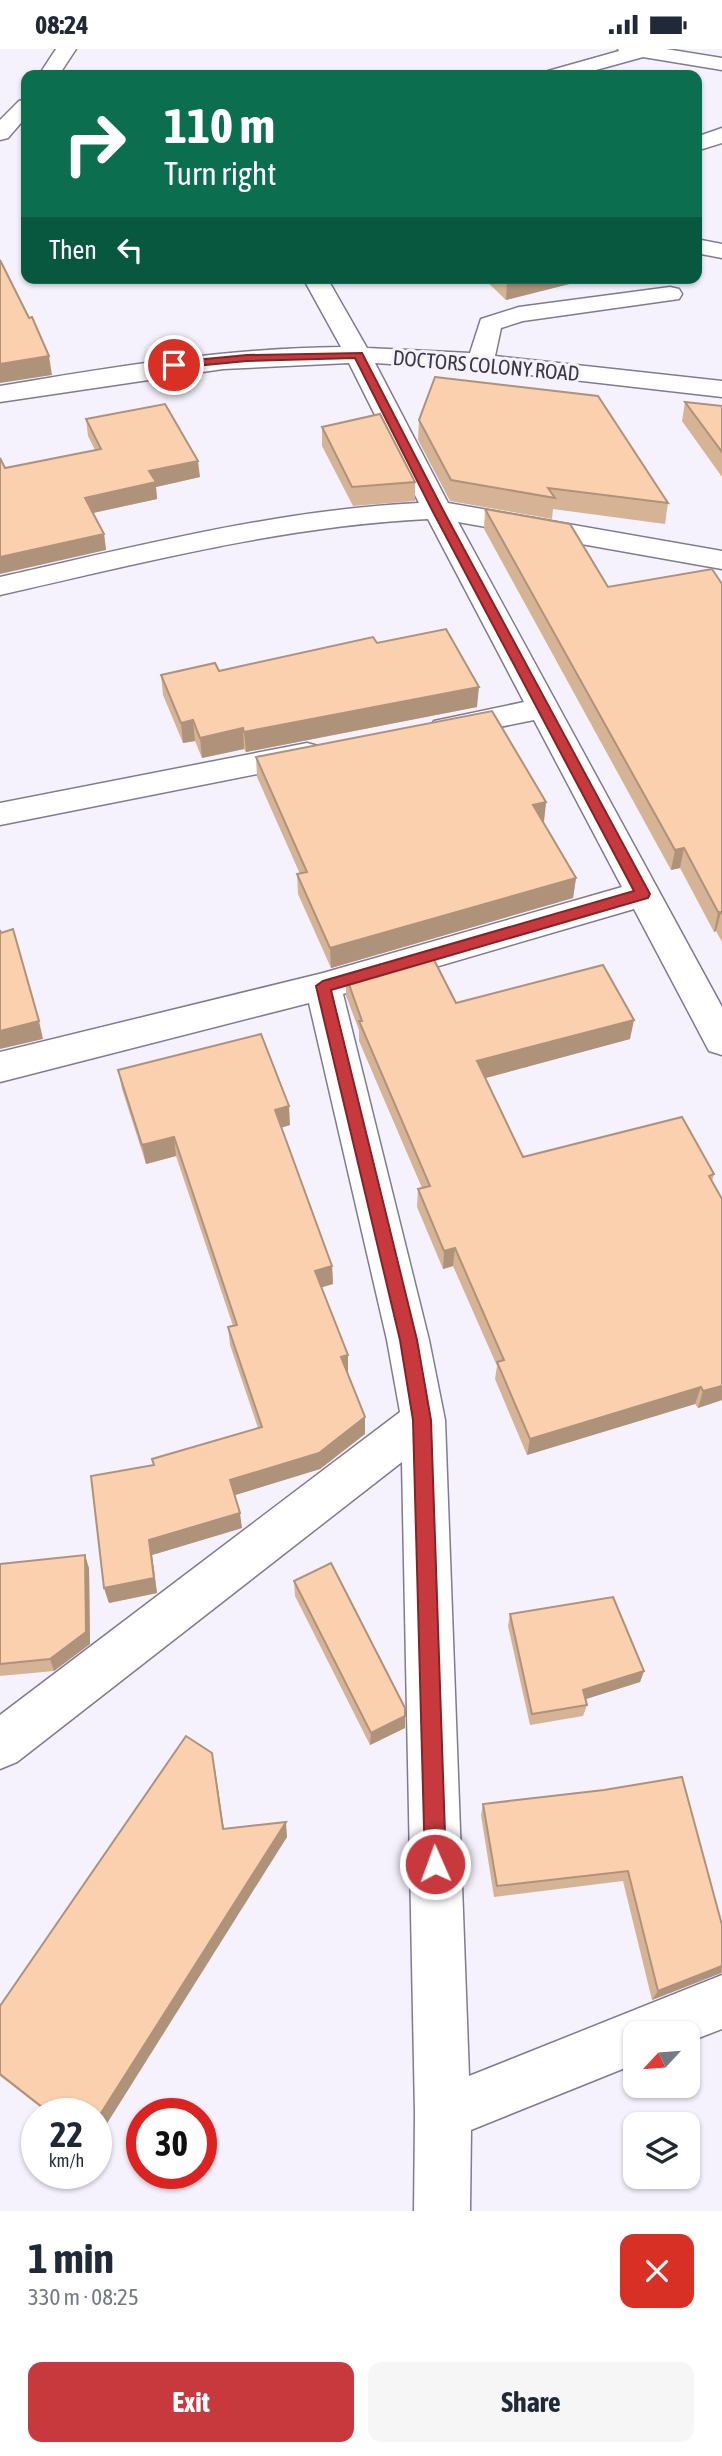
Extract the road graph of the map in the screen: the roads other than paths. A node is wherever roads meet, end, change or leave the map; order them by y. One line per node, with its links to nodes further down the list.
1 (65, 49): 4 (street)
2 (636, 50): 3 (street); 5 (street)
3 (722, 64)
4 (52, 70)
5 (571, 70)
6 (21, 110): 7 (street)
7 (0, 133)
8 (722, 135): 9 (street)
9 (702, 143)
10 (702, 247): 11 (street)
11 (722, 251)
12 (318, 284): 14 (street)
13 (670, 294): 15 (street)
14 (358, 355): 15 (street, DOCTORS COLONY ROAD); 17 (street, DOCTORS COLONY ROAD); 18 (street)
15 (481, 363): 16 (street, DOCTORS COLONY ROAD)
16 (722, 389)
17 (0, 394)
18 (437, 510): 19 (street); 20 (street); 21 (street)
19 (722, 560)
20 (0, 586)
21 (543, 708): 22 (street); 25 (street)
22 (421, 732)
23 (339, 748): 24 (street)
24 (0, 814)
25 (643, 894): 26 (street); 27 (street)
26 (323, 986): 28 (street); 29 (street)
27 (722, 1041)
28 (0, 1067)
29 (422, 1420): 30 (street); 34 (street)
30 (0, 1745)
31 (722, 2002): 32 (street)
32 (674, 2021)
33 (623, 2042): 34 (street)
34 (443, 2114): 35 (street)
35 (442, 2211)

